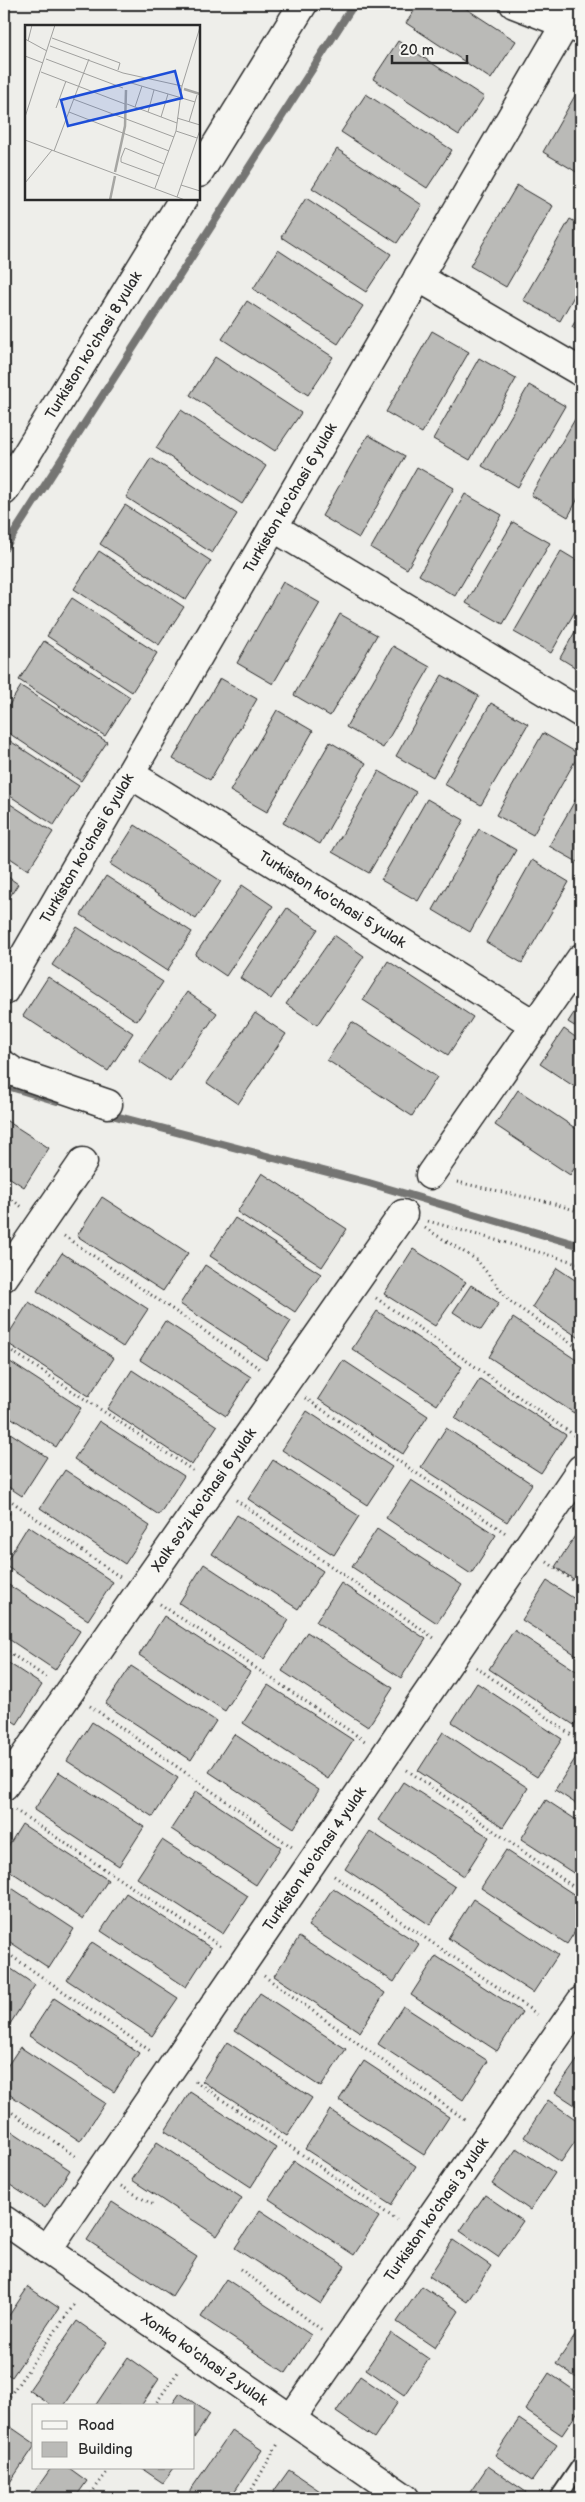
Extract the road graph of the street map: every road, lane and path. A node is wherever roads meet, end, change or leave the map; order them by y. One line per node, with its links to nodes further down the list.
1 (303, 4): 4 (street)
2 (514, 4): 3 (street)
3 (574, 19): 6 (street, Turkiston ko'chasi 6 yulak)
4 (200, 171)
5 (182, 200): 8 (street, Turkiston ko'chasi 8 yulak)
6 (418, 277): 7 (street); 9 (street, Turkiston ko'chasi 6 yulak)
7 (581, 372)
8 (4, 491)
9 (273, 527): 10 (street); 11 (street, Turkiston ko'chasi 6 yulak)
10 (581, 713)
11 (130, 774): 13 (street, Turkiston ko'chasi 6 yulak); 14 (street, Turkiston ko'chasi 5 yulak)
12 (581, 958): 14 (street)
13 (4, 992)
14 (535, 1025): 18 (street)
15 (4, 1065): 16 (street)
16 (108, 1104)
17 (83, 1162): 22 (street)
18 (430, 1175): 19 (path)
19 (581, 1212)
20 (403, 1214): 21 (path); 23 (street, Xalk so'zi ko'chasi 6 yulak); 25 (path)
21 (581, 1264)
22 (4, 1277)
23 (354, 1284): 26 (path); 28 (street, Xalk so'zi ko'chasi 6 yulak)
24 (4, 1346): 28 (path)
25 (581, 1350)
26 (581, 1440)
27 (581, 1469): 32 (street, Turkiston ko'chasi 4 yulak)
28 (214, 1485): 30 (street, Xalk so'zi ko'chasi 6 yulak); 32 (path)
29 (4, 1496): 30 (path)
30 (140, 1591): 33 (street, Xalk so'zi ko'chasi 6 yulak); 35 (path)
31 (4, 1649): 33 (path)
32 (456, 1653): 34 (path); 35 (street, Turkiston ko'chasi 4 yulak)
33 (70, 1692): 36 (street, Xalk so'zi ko'chasi 6 yulak); 37 (path)
34 (581, 1742)
35 (386, 1755): 37 (street, Turkiston ko'chasi 4 yulak); 38 (path)
36 (4, 1786)
37 (313, 1861): 41 (path); 42 (street, Turkiston ko'chasi 4 yulak)
38 (581, 1892)
39 (4, 1951): 42 (path)
40 (581, 2001): 41 (street, Turkiston ko'chasi 3 yulak)
41 (561, 2030): 44 (street, Turkiston ko'chasi 3 yulak)
42 (174, 2066): 44 (path); 45 (street, Turkiston ko'chasi 4 yulak)
43 (4, 2220): 45 (street, Xonka ko'chasi 2 yulak)
44 (419, 2235): 48 (street, Turkiston ko'chasi 3 yulak)
45 (47, 2250): 47 (street, Xonka ko'chasi 2 yulak)
46 (240, 2269): 48 (path)
47 (92, 2281): 49 (street, Xonka ko'chasi 2 yulak); 50 (path)
48 (342, 2345): 52 (street, Turkiston ko'chasi 3 yulak)
49 (192, 2351): 51 (path); 52 (street, Xonka ko'chasi 2 yulak)
50 (4, 2404)
51 (155, 2404)
52 (291, 2419): 56 (path); 57 (street, Xonka ko'chasi 2 yulak)
53 (581, 2464): 58 (lane)
54 (109, 2470): 55 (path)
55 (88, 2498)
56 (247, 2498)
57 (405, 2498)
58 (558, 2498)

